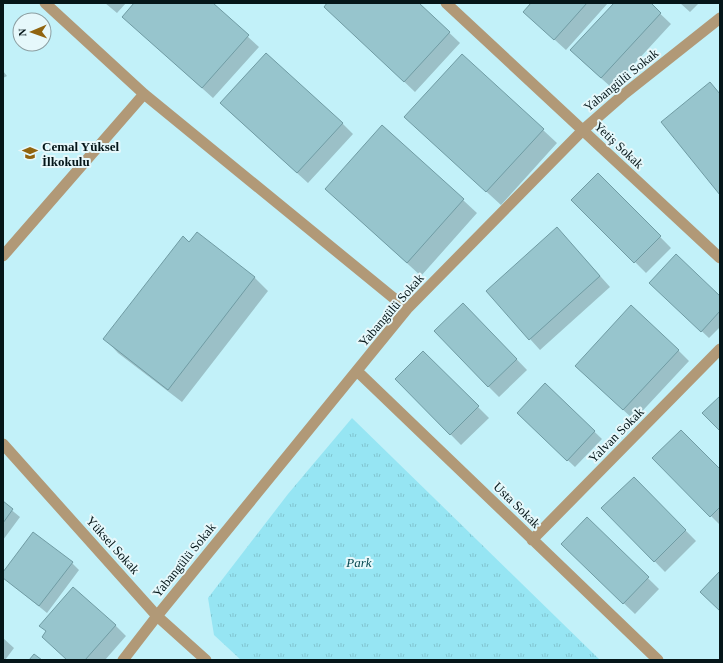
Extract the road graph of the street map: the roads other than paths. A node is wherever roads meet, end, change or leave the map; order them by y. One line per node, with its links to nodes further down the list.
1 (45, 3): 4 (street)
2 (446, 3): 5 (street, Yetiş Sokak)
3 (720, 18): 5 (street, Yabangülü Sokak)
4 (144, 94): 6 (street); 8 (street)
5 (583, 130): 7 (street, Yetiş Sokak); 8 (street, Yabangülü Sokak)
6 (3, 256)
7 (720, 258)
8 (407, 309): 10 (street, Yabangülü Sokak)
9 (720, 349): 12 (street, Yalvan Sokak)
10 (357, 371): 12 (street, Usta Sokak); 13 (street, Yabangülü Sokak)
11 (3, 444): 13 (street, Yüksel Sokak)
12 (532, 540): 16 (street, Usta Sokak)
13 (157, 616): 14 (street, Yabangülü Sokak); 15 (street, Yüksel Sokak)
14 (123, 660)
15 (206, 660)
16 (658, 660)

